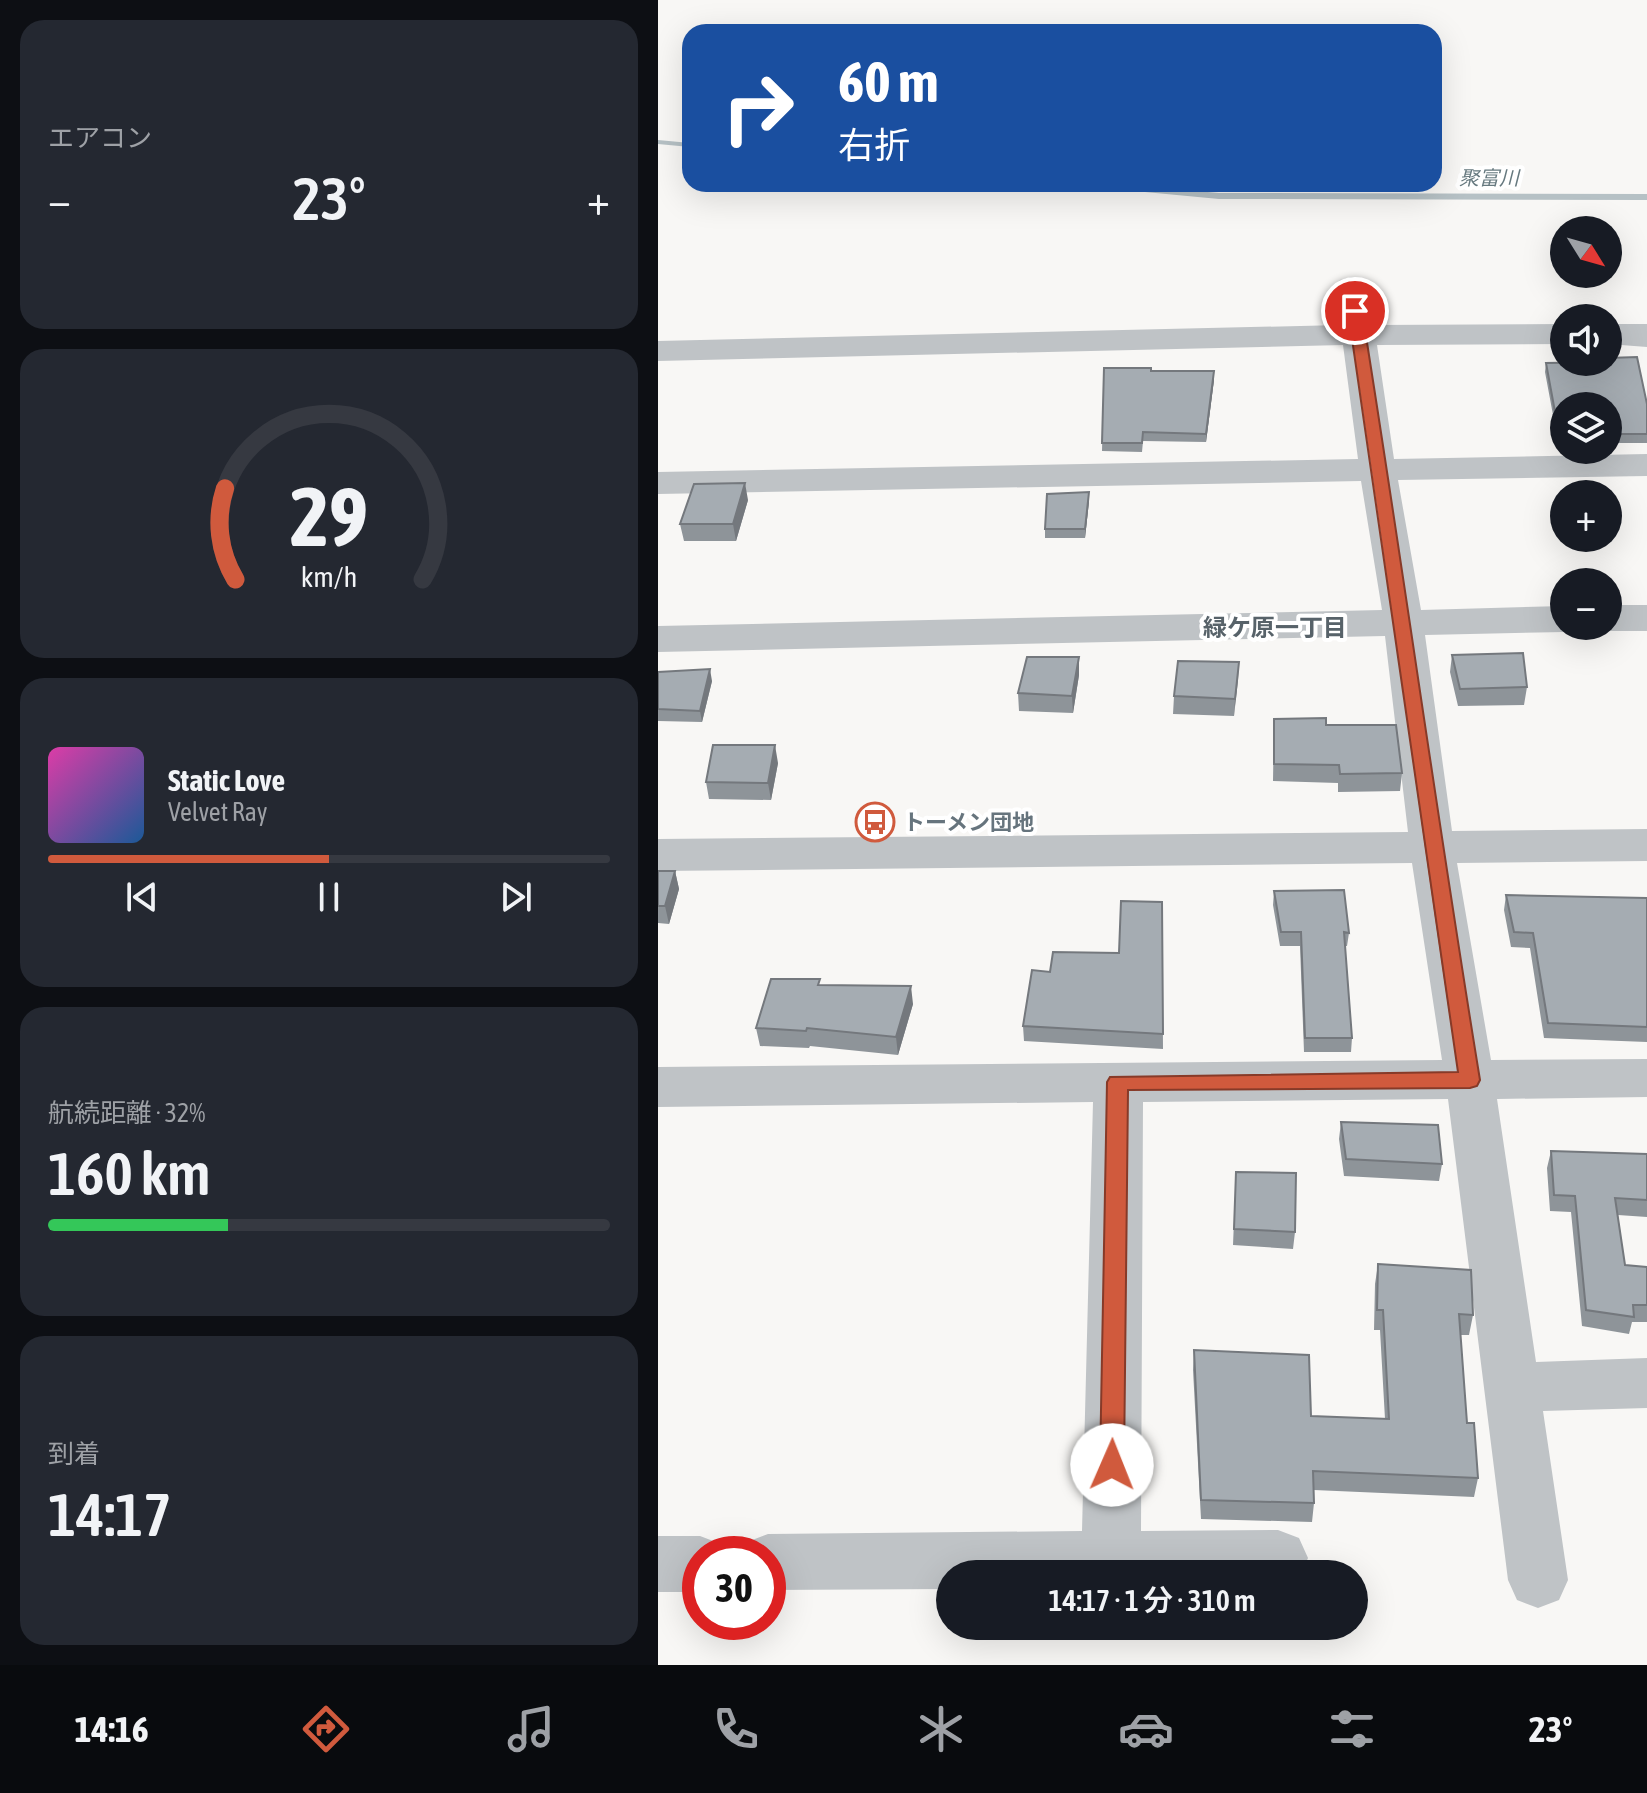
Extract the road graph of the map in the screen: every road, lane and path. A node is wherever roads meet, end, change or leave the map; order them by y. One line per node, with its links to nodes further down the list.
1 (1352, 287): 4 (street)
2 (1550, 334): 4 (street)
3 (1622, 334): 5 (street)
4 (1358, 335): 6 (street); 8 (street)
5 (1647, 337)
6 (658, 351)
7 (1647, 465): 8 (street)
8 (1378, 472): 9 (street); 13 (street)
9 (658, 483)
10 (1622, 618): 11 (street)
11 (1647, 618)
12 (1550, 619): 13 (street)
13 (1403, 620): 14 (street); 16 (street)
14 (658, 639)
15 (1647, 845): 16 (street)
16 (1432, 847): 17 (street); 19 (street)
17 (658, 855)
18 (1647, 1078): 19 (street)
19 (1470, 1080): 20 (street); 23 (street)
20 (1118, 1082): 21 (street); 26 (street)
21 (658, 1087)
22 (1647, 1383): 23 (street)
23 (1510, 1387): 31 (street)
24 (1278, 1558): 27 (street)
25 (1056, 1560): 28 (street)
26 (1111, 1560)
27 (1167, 1560)
28 (786, 1562)
29 (658, 1564): 30 (street)
30 (682, 1564)
31 (1538, 1580)

